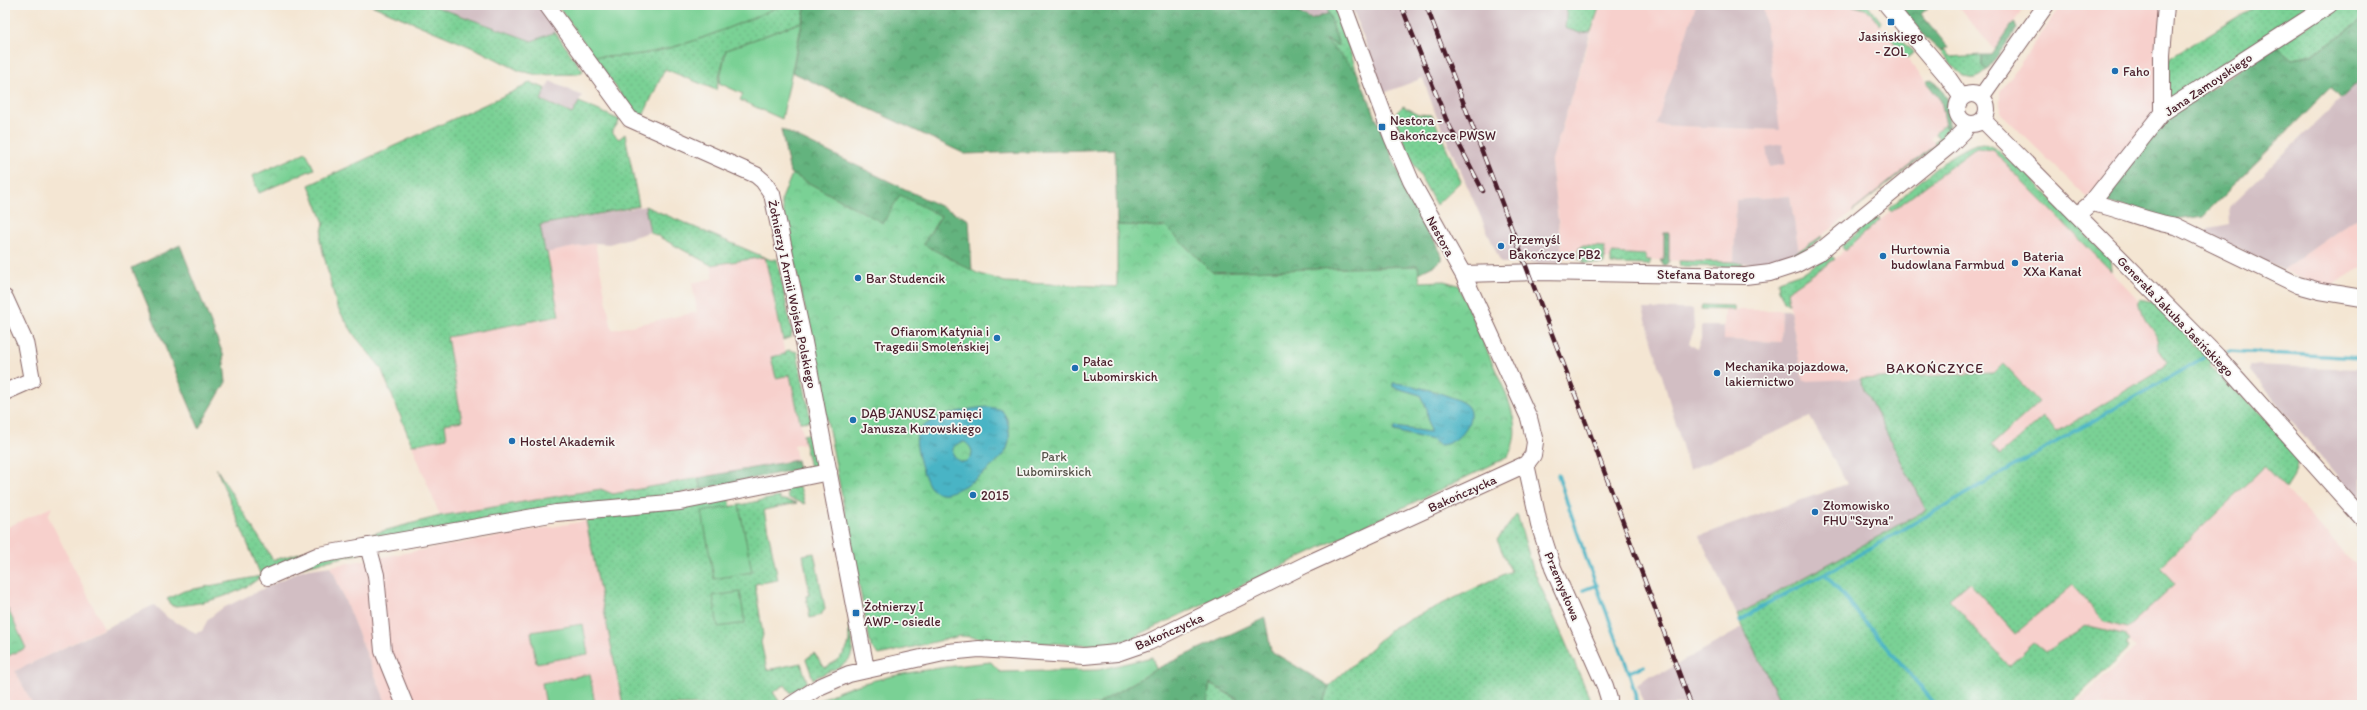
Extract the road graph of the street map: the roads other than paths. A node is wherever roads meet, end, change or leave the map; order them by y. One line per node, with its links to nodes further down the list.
1 (547, 5): 19 (street, Żołnierzy I Armii Wojska Polskiego)
2 (1343, 5): 14 (street, Nestora)
3 (1887, 5): 8 (street)
4 (2046, 5): 7 (street)
5 (2166, 5): 9 (street)
6 (2329, 5): 9 (street, Jana Zamoyskiego)
7 (1982, 97): 8 (street); 10 (street)
8 (1962, 98): 11 (street)
9 (2162, 113): 12 (street, Jana Zamoyskiego)
10 (1983, 120): 11 (street); 13 (street, Generała Jakuba Jasińskiego)
11 (1967, 124): 14 (street, Stefana Batorego)
12 (2091, 203): 13 (street, Jana Zamoyskiego); 16 (street)
13 (2077, 215): 20 (street, Generała Jakuba Jasińskiego)
14 (1463, 274): 18 (street, Nestora)
15 (5, 298): 17 (street)
16 (2362, 298)
17 (5, 392)
18 (1526, 464): 23 (street, Bakończycka); 26 (street, Przemysłowa)
19 (829, 472): 21 (street); 23 (street, Żołnierzy I Armii Wojska Polskiego)
20 (2362, 518)
21 (368, 546): 22 (street); 24 (street)
22 (268, 577)
23 (866, 669): 25 (street, Bakończycka)
24 (406, 705)
25 (791, 705)
26 (1608, 705)

